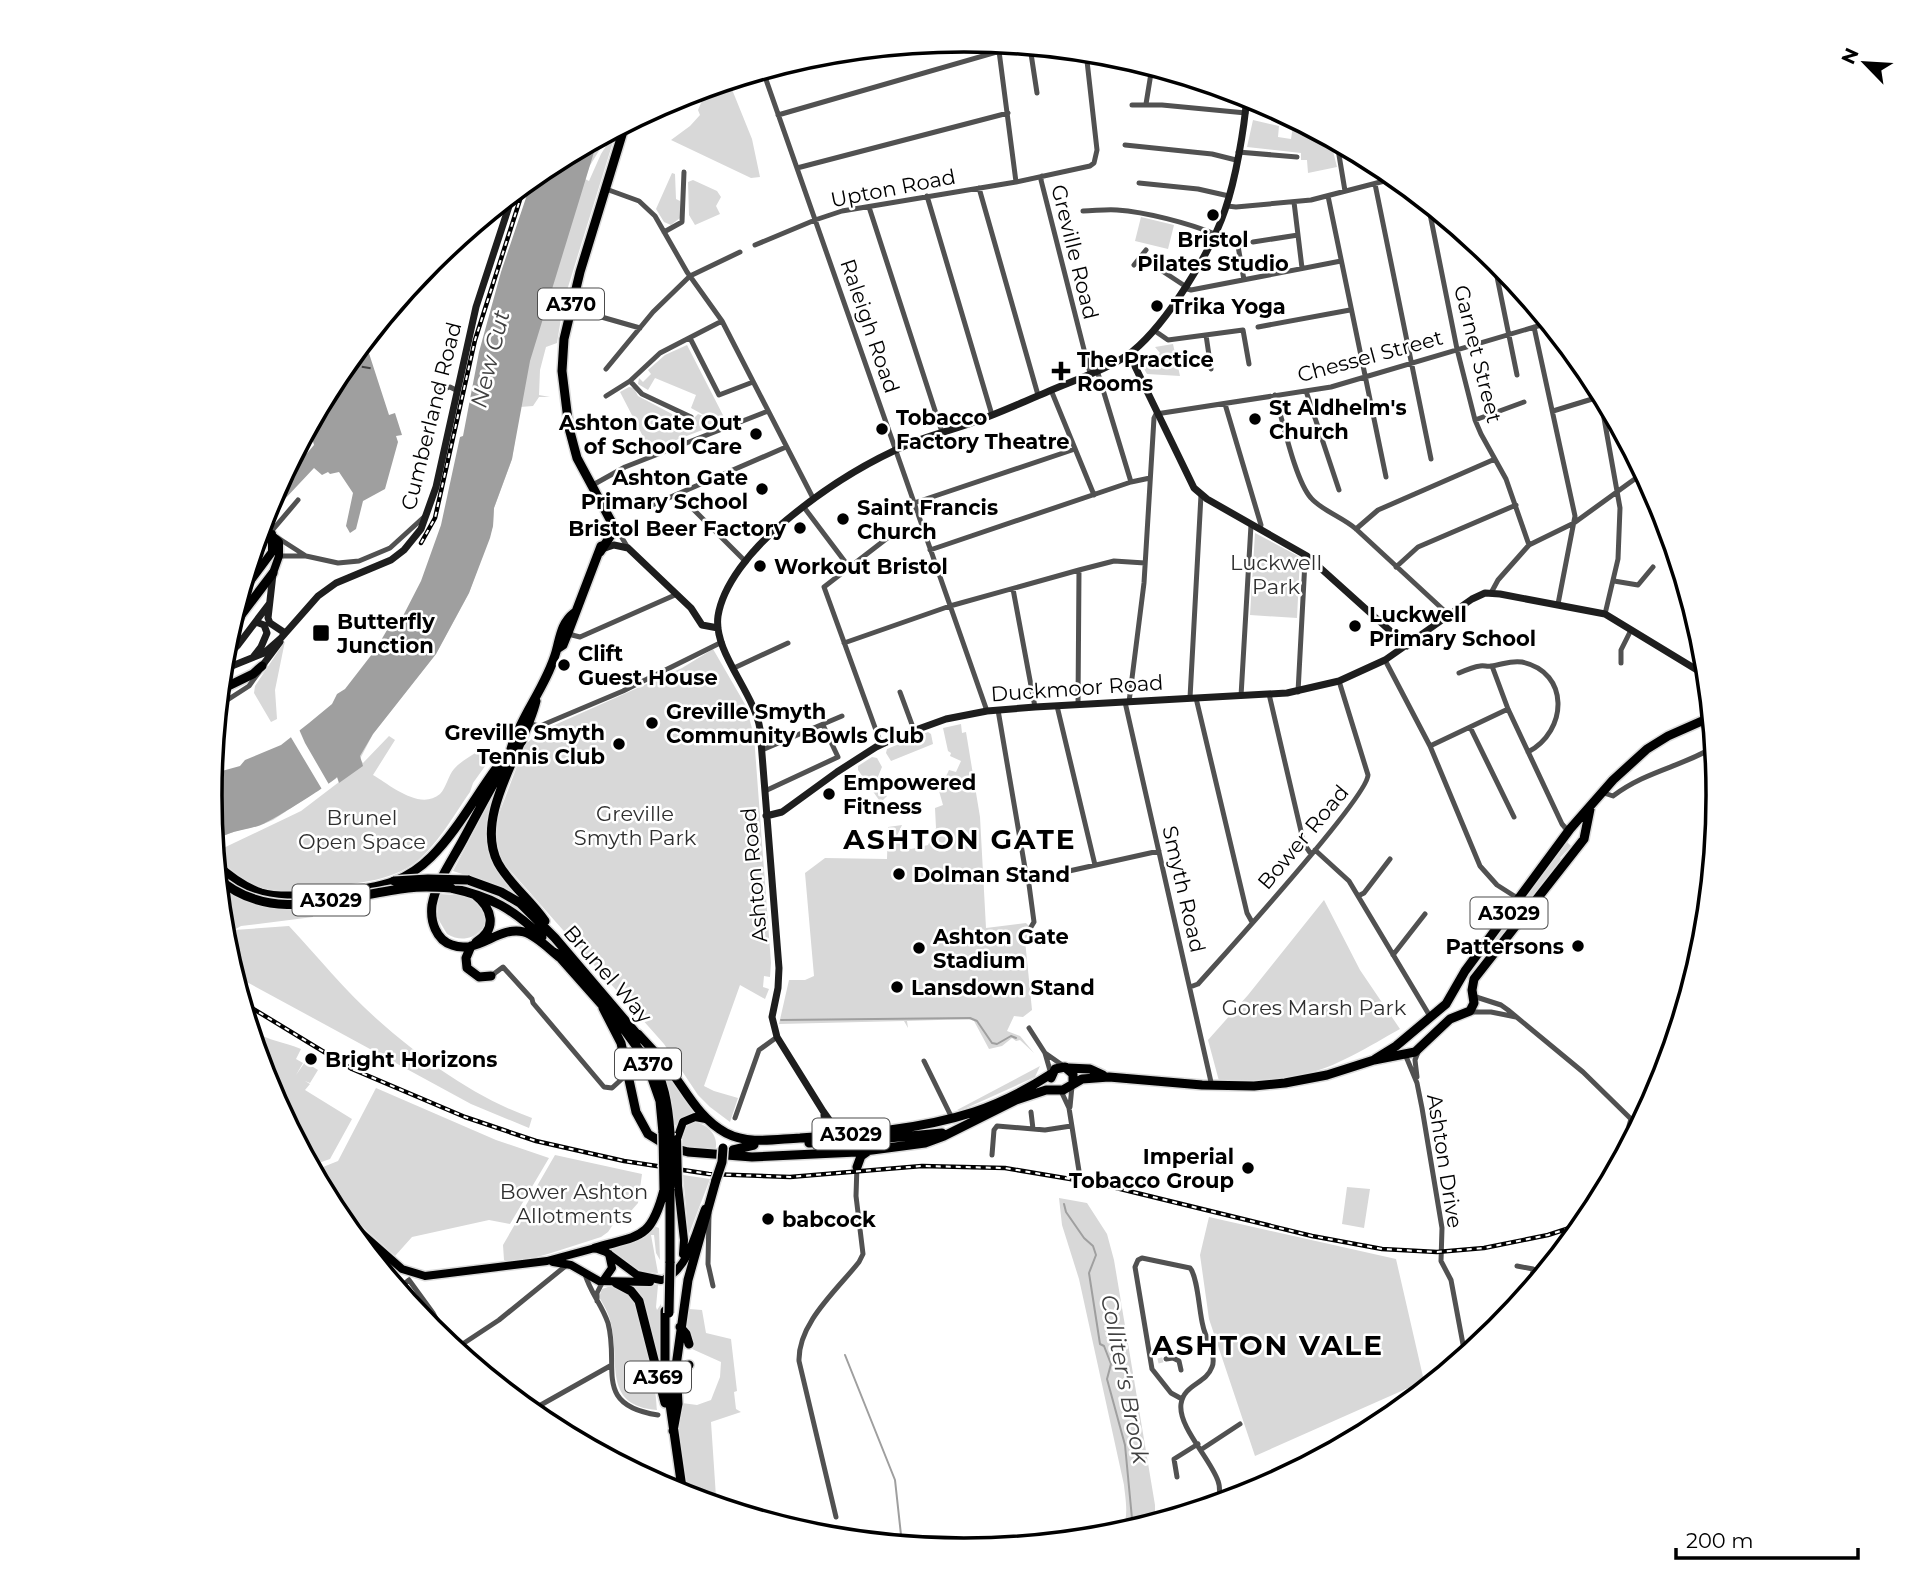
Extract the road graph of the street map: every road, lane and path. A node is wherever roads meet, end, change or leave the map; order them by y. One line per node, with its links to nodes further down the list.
1 (992, 53): 13 (street)
2 (999, 53): 11 (street)
3 (1031, 56): 7 (street)
4 (1087, 63): 21 (street, Greville Road)
5 (1150, 77): 8 (street)
6 (766, 80): 13 (street, Raleigh Road)
7 (1037, 93)
8 (1146, 104): 9 (street); 12 (street)
9 (1132, 105)
10 (1246, 108): 12 (street)
11 (1008, 113): 19 (street); 22 (street)
12 (1245, 113): 17 (street)
13 (778, 115): 19 (street, Raleigh Road)
14 (621, 137): 27 (highway, A370)
15 (1125, 145): 17 (street)
16 (1339, 154): 28 (street)
17 (1237, 156): 18 (street); 29 (street)
18 (1297, 158)
19 (797, 168): 38 (street, Raleigh Road)
20 (684, 172): 39 (street)
21 (1042, 176): 22 (street, Upton Road); 74 (street, Greville Road)
22 (1016, 182): 26 (street, Upton Road)
23 (1382, 182): 25 (street)
24 (1139, 183): 29 (street)
25 (1375, 184): 28 (street); 70 (street)
26 (979, 188): 31 (street, Upton Road); 83 (street)
27 (606, 189): 39 (street); 55 (highway, A370)
28 (1345, 191): 30 (street)
29 (1229, 196): 33 (street)
30 (1328, 196): 32 (street); 48 (street)
31 (927, 197): 34 (street, Upton Road); 92 (street)
32 (1294, 202): 33 (street); 41 (street)
33 (1227, 206): 40 (street)
34 (869, 207): 38 (street, Upton Road); 96 (street)
35 (508, 209): 80 (street, Cumberland Road)
36 (1083, 211): 40 (street)
37 (1431, 218): 68 (street, Garnet Street)
38 (815, 220): 43 (street, Upton Road); 99 (street, Raleigh Road)
39 (664, 232): 51 (street)
40 (1215, 234): 54 (street)
41 (1298, 235): 42 (street); 50 (street)
42 (1254, 242)
43 (755, 245)
44 (1238, 246): 53 (street)
45 (1146, 250): 47 (street)
46 (740, 252): 51 (street)
47 (1141, 257): 49 (street); 54 (street)
48 (1341, 261): 50 (street); 56 (street)
49 (1134, 265)
50 (1302, 268): 53 (street)
51 (690, 276): 57 (street); 62 (street)
52 (1497, 279): 64 (street)
53 (1244, 280): 54 (street)
54 (1184, 287): 63 (street)
55 (570, 308): 62 (street); 106 (highway, A370)
56 (1350, 310): 58 (street); 76 (street)
57 (722, 321): 67 (street); 78 (street)
58 (1267, 326): 60 (street); 66 (street)
59 (1539, 326): 61 (street, Chessel Street)
60 (1258, 327)
61 (1534, 327): 64 (street, Chessel Street); 90 (street)
62 (640, 328): 72 (street)
63 (1155, 331): 65 (street); 69 (street)
64 (1508, 334): 68 (street, Chessel Street); 75 (street)
65 (1206, 335): 71 (street); 73 (street)
66 (1268, 335)
67 (690, 338): 77 (street); 78 (street)
68 (1457, 349): 70 (street, Chessel Street); 94 (street, Garnet Street)
69 (1129, 354): 74 (street); 91 (street)
70 (1411, 363): 76 (street, Chessel Street); 100 (street)
71 (1249, 364)
72 (606, 369)
73 (1211, 369)
74 (1094, 371): 81 (street); 105 (street, Greville Road)
75 (1517, 375)
76 (1364, 377): 82 (street, Chessel Street); 102 (street)
77 (630, 381): 85 (street); 93 (street)
78 (753, 382): 89 (street)
79 (441, 390): 80 (street)
80 (456, 390): 118 (street, Cumberland Road)
81 (1051, 390): 83 (street); 98 (street)
82 (1306, 391): 84 (street, Chessel Street); 107 (street)
83 (1038, 395): 92 (street)
84 (1275, 395): 88 (street, Chessel Street); 123 (street)
85 (606, 396)
86 (1591, 398): 90 (street)
87 (1524, 402): 94 (street)
88 (1225, 404): 91 (street, Chessel Street); 122 (street)
89 (768, 411): 97 (street); 106 (street)
90 (1553, 411): 119 (street)
91 (1156, 414): 103 (street, Smyth Road); 111 (street)
92 (992, 415): 96 (street)
93 (691, 417)
94 (1475, 419): 101 (street, Garnet Street)
95 (1606, 422): 108 (street)
96 (942, 432): 99 (street)
97 (786, 447): 109 (street); 112 (street)
98 (1075, 449): 110 (street); 114 (street)
99 (895, 450): 112 (street); 114 (street, Raleigh Road)
100 (1432, 459)
101 (1496, 459): 115 (street, Garnet Street); 123 (street)
102 (1386, 477)
103 (1150, 478): 105 (street); 136 (street, Smyth Road)
104 (1635, 479): 108 (street)
105 (1131, 482): 110 (street)
106 (591, 486): 129 (highway, A370)
107 (1339, 491)
108 (1618, 492): 119 (street); 143 (street)
109 (679, 495): 116 (street); 135 (street)
110 (1094, 495): 130 (street)
111 (1201, 495): 120 (street); 182 (street)
112 (813, 498): 117 (street)
113 (298, 500): 126 (street)
114 (914, 503): 121 (street, Raleigh Road)
115 (1516, 505): 127 (street, Garnet Street); 138 (street)
116 (650, 506)
117 (803, 506): 135 (street); 137 (street)
118 (428, 512): 131 (street); 158 (street, Cumberland Road)
119 (1574, 523): 127 (street); 148 (street)
120 (1251, 525): 122 (street); 181 (street)
121 (922, 526): 130 (street, Raleigh Road); 137 (street)
122 (1260, 529): 132 (street)
123 (1356, 529): 138 (street)
124 (618, 531): 128 (street)
125 (270, 533): 126 (main road)
126 (272, 535): 131 (street); 133 (main road); 134 (main road)
127 (1529, 545): 145 (street)
128 (628, 548): 129 (street); 146 (street)
129 (603, 550): 151 (highway, A3029)
130 (930, 550): 149 (street, Raleigh Road)
131 (306, 556): 134 (street)
132 (1307, 556): 165 (street); 178 (street)
133 (268, 559): 134 (main road); 142 (main road)
134 (278, 559): 141 (main road)
135 (746, 562): 155 (street)
136 (1145, 563): 140 (street); 185 (street, Smyth Road)
137 (849, 567): 163 (street)
138 (1396, 567): 153 (street)
139 (1653, 567): 143 (street)
140 (1079, 570): 144 (street); 186 (street)
141 (273, 573): 147 (street); 150 (highway)
142 (255, 575)
143 (1614, 581): 152 (street)
144 (1013, 589): 149 (street); 188 (street)
145 (1491, 593): 148 (street); 153 (street, Duckmoor Road)
146 (675, 595): 155 (street); 159 (street)
147 (269, 604): 154 (street); 158 (street)
148 (1558, 604): 152 (street)
149 (950, 606): 163 (street); 191 (street, Raleigh Road)
150 (246, 609)
151 (574, 613): 156 (highway, A3029); 166 (highway, A3029)
152 (1605, 614): 157 (street)
153 (1449, 615): 165 (street, Duckmoor Road)
154 (256, 622): 164 (street); 168 (street)
155 (718, 628): 161 (street, Ashton Road)
156 (569, 630): 159 (street); 166 (highway, A3029)
157 (1631, 630): 169 (street); 174 (street)
158 (285, 633): 168 (street, Cumberland Road); 171 (street)
159 (580, 637): 160 (street)
160 (572, 640)
161 (722, 642): 173 (street, Ashton Road); 194 (street)
162 (788, 643): 173 (street)
163 (844, 643): 199 (street)
164 (237, 646)
165 (1407, 646): 167 (street, Duckmoor Road)
166 (557, 649): 184 (highway, A3029)
167 (1385, 660): 176 (street, Duckmoor Road); 200 (street)
168 (248, 661): 170 (street, Cumberland Road)
169 (1621, 663)
170 (233, 666)
171 (262, 666): 177 (highway); 183 (street)
172 (1492, 666): 175 (street); 189 (street); 202 (street)
173 (734, 668): 201 (street, Ashton Road)
174 (1695, 669)
175 (1459, 673)
176 (1339, 681): 178 (street, Duckmoor Road); 214 (street, Bower Road)
177 (230, 685)
178 (1298, 691): 180 (street, Duckmoor Road)
179 (900, 692): 197 (street)
180 (1269, 694): 181 (street, Duckmoor Road); 214 (street)
181 (1241, 696): 182 (street, Duckmoor Road)
182 (1193, 698): 185 (street, Duckmoor Road); 225 (street)
183 (228, 700)
184 (536, 701): 194 (highway, A3029); 198 (highway, A3029)
185 (1127, 702): 186 (street, Duckmoor Road); 213 (street, Smyth Road)
186 (1078, 705): 187 (street, Duckmoor Road)
187 (1057, 706): 188 (street, Duckmoor Road); 216 (street)
188 (1035, 707): 190 (street, Duckmoor Road)
189 (1508, 709): 196 (street); 202 (street)
190 (998, 710): 191 (street, Duckmoor Road); 218 (street)
191 (987, 711): 197 (street, Duckmoor Road)
192 (842, 716): 195 (street)
193 (1702, 721): 206 (highway, A3029)
194 (530, 724): 198 (highway, A3029)
195 (823, 725): 201 (street); 205 (street)
196 (1470, 727): 200 (street); 209 (street)
197 (914, 730): 199 (street, Duckmoor Road)
198 (517, 742): 204 (highway, A3029); 227 (highway)
199 (881, 744): 208 (street, Duckmoor Road)
200 (1430, 746): 223 (street)
201 (762, 750): 205 (street, Ashton Road)
202 (1528, 752): 210 (street)
203 (1705, 753): 206 (street)
204 (508, 758): 219 (highway, A3029); 228 (highway, A3029)
205 (765, 791): 208 (street, Ashton Road)
206 (1601, 792): 207 (highway, A3029)
207 (1590, 809): 210 (highway, A3029); 211 (highway, A3029)
208 (766, 816): 242 (street, Ashton Road)
209 (1514, 817)
210 (1570, 830): 211 (highway); 212 (highway); 223 (highway, A3029)
211 (1584, 830): 212 (highway, A3029)
212 (1578, 844): 234 (highway, A3029)
213 (1159, 851): 216 (street); 233 (street, Smyth Road)
214 (1313, 852): 222 (street); 225 (street, Bower Road)
215 (1390, 859): 222 (street)
216 (1095, 865): 218 (street)
217 (226, 872): 219 (highway, Brunel Way / A3029)
218 (1028, 877): 226 (street)
219 (394, 881): 227 (highway, Brunel Way / A3029, bridge)
220 (227, 884): 221 (highway, Brunel Way / A3029, bridge)
221 (471, 892): 228 (highway); 231 (highway, Brunel Way / A3029)
222 (1359, 896): 230 (street)
223 (1519, 899): 235 (highway, A3029)
224 (1425, 914): 230 (street)
225 (1252, 922): 233 (street, Bower Road)
226 (1031, 927)
227 (555, 938): 241 (highway, Brunel Way / A3029)
228 (450, 945): 229 (highway, A3029)
229 (471, 946): 231 (highway, A3029); 232 (highway)
230 (1393, 955): 239 (street)
231 (559, 957): 236 (highway, Brunel Way / A3029)
232 (491, 976): 251 (street)
233 (1190, 988): 255 (street, Smyth Road)
234 (1473, 995): 235 (highway); 237 (highway, A3029); 238 (street)
235 (1453, 996): 237 (highway); 239 (highway, A3029)
236 (603, 1008): 251 (highway, A3029); 274 (highway, Brunel Way / A370)
237 (1465, 1012): 238 (street); 244 (highway, A3029)
238 (1516, 1017): 267 (street)
239 (1430, 1018): 243 (highway, A3029)
240 (1029, 1028): 245 (street)
241 (638, 1034): 253 (highway, A3029); 274 (highway, Brunel Way / A370)
242 (777, 1037): 262 (street); 265 (street)
243 (1402, 1040): 246 (highway); 247 (highway, A3029)
244 (1421, 1049): 246 (highway, A3029); 257 (street)
245 (1045, 1053): 249 (street); 250 (street)
246 (1405, 1054): 247 (highway, A3029); 257 (street, Ashton Drive)
247 (1374, 1060): 258 (highway, A3029)
248 (924, 1061): 260 (street)
249 (1067, 1067): 250 (highway, A3029); 252 (highway, A3029); 254 (highway)
250 (1051, 1074): 259 (highway); 264 (highway, A3029)
251 (629, 1076): 281 (highway, A3029)
252 (1109, 1077): 254 (highway, A3029); 256 (highway, A3029)
253 (679, 1082): 268 (highway, A3029); 278 (highway, A3029)
254 (1073, 1082): 259 (highway, A3029); 261 (street)
255 (1211, 1082): 256 (highway, A3029); 258 (highway, A3029)
256 (1196, 1083): 258 (highway, A3029)
257 (1417, 1083): 308 (street, Ashton Drive)
258 (1223, 1085)
259 (1057, 1088): 261 (street); 269 (highway, A3029)
260 (948, 1107): 264 (highway); 266 (street)
261 (1069, 1108): 271 (street)
262 (823, 1111): 275 (street); 276 (street)
263 (1031, 1112): 272 (street)
264 (963, 1115): 266 (highway, A3029)
265 (745, 1116)
266 (952, 1118): 269 (highway); 277 (highway, A3029)
267 (1631, 1119): 270 (street)
268 (710, 1122): 274 (main road); 278 (highway, A3029); 279 (highway, A3029)
269 (970, 1123): 273 (highway, A3029)
270 (1630, 1124)
271 (1071, 1126): 272 (street); 284 (street)
272 (1034, 1129): 282 (street)
273 (954, 1131): 277 (highway, A3029); 280 (highway, A3029)
274 (670, 1135): 285 (highway, Brunel Way / A370, bridge)
275 (841, 1135): 276 (highway, A3029); 277 (highway, A3029)
276 (817, 1137): 278 (highway, A3029)
277 (860, 1137): 279 (highway, A3029); 281 (street)
278 (749, 1140)
279 (728, 1149): 286 (highway, A3029, bridge)
280 (869, 1150): 281 (highway, A3029); 283 (highway)
281 (857, 1152): 283 (street)
282 (992, 1155)
283 (857, 1167): 323 (street)
284 (1079, 1171)
285 (670, 1189): 289 (highway); 294 (main road); 318 (highway, Brunel Way / A370)
286 (711, 1193): 287 (highway, A3029); 294 (main road, A3029)
287 (709, 1210): 302 (street); 305 (highway, A3029)
288 (372, 1243): 297 (main road)
289 (594, 1248): 290 (main road); 291 (main road); 295 (main road)
290 (609, 1254): 298 (main road); 299 (main road)
291 (547, 1261): 292 (main road); 297 (main road)
292 (568, 1264): 295 (main road); 306 (street)
293 (1517, 1266): 296 (street)
294 (680, 1267): 298 (main road)
295 (584, 1273): 299 (main road); 303 (street)
296 (1532, 1273)
297 (410, 1277): 300 (street); 304 (street)
298 (661, 1280): 301 (main road)
299 (603, 1281): 301 (main road); 303 (street)
300 (404, 1283)
301 (616, 1283): 318 (highway, A369)
302 (713, 1286)
303 (597, 1301): 311 (street)
304 (434, 1314)
305 (680, 1327): 307 (highway); 313 (highway, A3029)
306 (464, 1343)
307 (689, 1344)
308 (1463, 1344)
309 (1166, 1359): 312 (street)
310 (689, 1365): 313 (highway)
311 (610, 1366): 315 (street); 316 (street)
312 (1181, 1370)
313 (676, 1375): 318 (highway, A3029)
314 (1182, 1399): 314 (street); 319 (street)
315 (539, 1404)
316 (658, 1415)
317 (1240, 1424): 319 (street)
318 (673, 1434): 321 (highway, Brunel Way / A370)
319 (1200, 1447): 320 (street); 322 (street)
320 (1177, 1477)
321 (681, 1481)
322 (1219, 1492)
323 (836, 1517)

